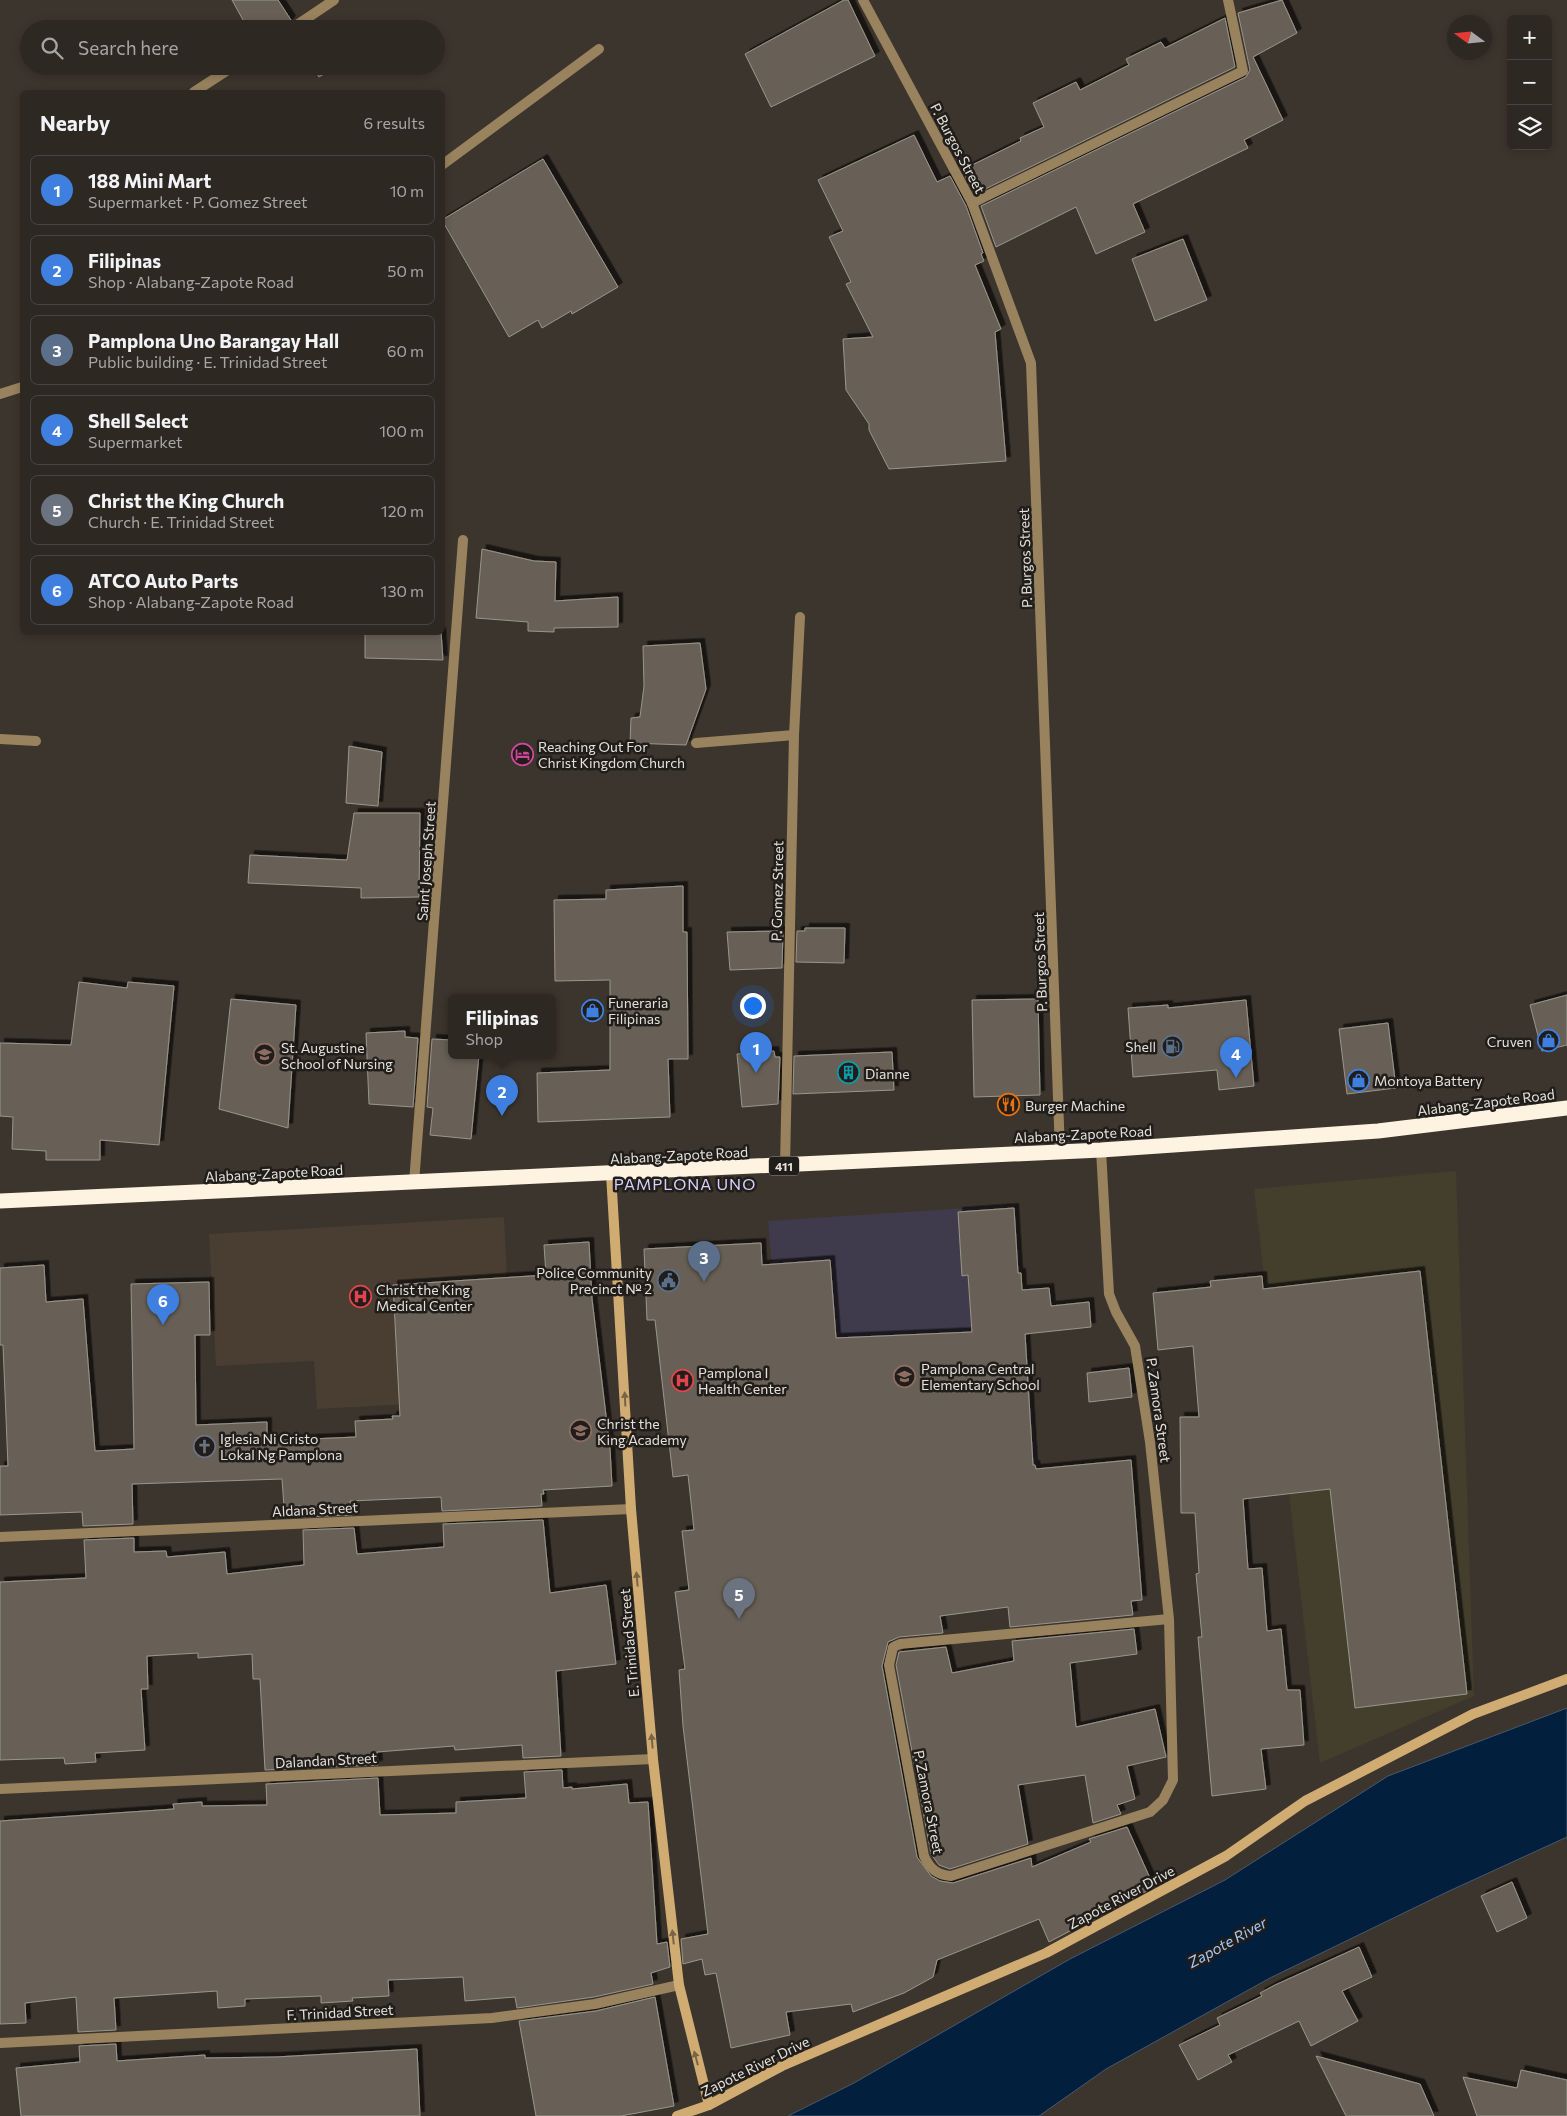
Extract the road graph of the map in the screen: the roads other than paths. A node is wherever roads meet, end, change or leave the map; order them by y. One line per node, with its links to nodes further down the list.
1 (334, 0): 4 (street)
2 (863, 0): 9 (street, P. Burgos Street)
3 (1228, 0): 9 (street)
4 (304, 20)
5 (599, 50): 8 (street)
6 (220, 75): 7 (street)
7 (197, 90)
8 (445, 163)
9 (972, 203): 20 (street, P. Burgos Street)
10 (20, 388): 11 (street)
11 (0, 394)
12 (463, 540): 23 (street, Saint Joseph Street)
13 (800, 617): 14 (street, P. Gomez Street)
14 (794, 735): 17 (street); 21 (street, P. Gomez Street)
15 (0, 739): 16 (street)
16 (36, 742)
17 (696, 743)
18 (1567, 1108): 19 (highway, Alabang-Zapote Road / 411)
19 (1101, 1150): 20 (highway, Alabang-Zapote Road / 411); 27 (street, P. Zamora Street)
20 (1060, 1152): 21 (highway, Alabang-Zapote Road / 411)
21 (785, 1166): 22 (highway, Alabang-Zapote Road / 411)
22 (611, 1174): 23 (highway, Alabang-Zapote Road / 411); 25 (main road, E. Trinidad Street, one-way to 22)
23 (414, 1183): 24 (highway, Alabang-Zapote Road / 411)
24 (0, 1202)
25 (631, 1509): 26 (street, Aldana Street); 29 (main road, E. Trinidad Street, one-way to 25)
26 (0, 1537)
27 (1169, 1620): 27 (street, P. Zamora Street)
28 (1567, 1679): 33 (main road, Zapote River Drive)
29 (653, 1759): 30 (street, Dalandan Street); 31 (main road, E. Trinidad Street, one-way to 29)
30 (0, 1789)
31 (679, 1985): 32 (street, F. Trinidad Street); 33 (main road, E. Trinidad Street, one-way to 31)
32 (0, 2043)
33 (709, 2105): 34 (main road, Zapote River Drive)
34 (677, 2116)

